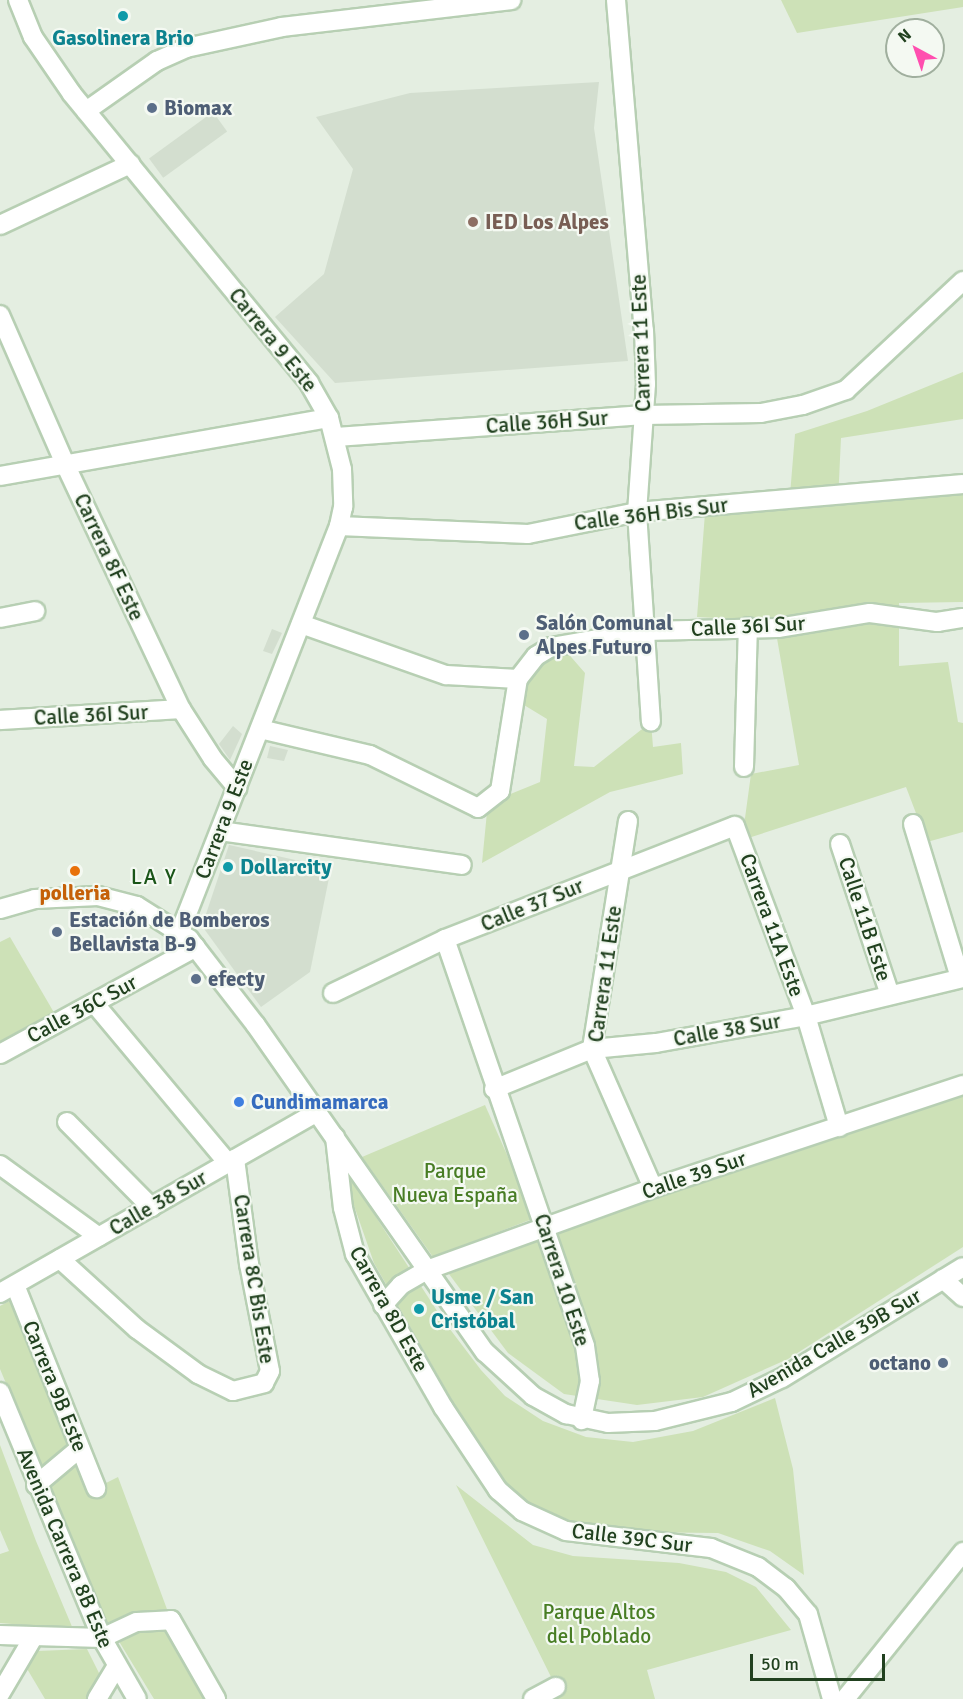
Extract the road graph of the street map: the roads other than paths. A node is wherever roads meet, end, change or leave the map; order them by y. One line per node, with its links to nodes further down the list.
1 (18, 0): 5 (street, Carrera 9 Este)
2 (512, 0): 4 (street)
3 (616, 0): 10 (street, Carrera 11 Este)
4 (435, 5): 5 (street)
5 (86, 111): 6 (street, Carrera 9 Este)
6 (130, 164): 7 (street); 11 (street, Carrera 9 Este)
7 (0, 225)
8 (963, 281): 10 (street, Calle 36H Sur)
9 (0, 315): 13 (street, Carrera 8F Este)
10 (644, 415): 12 (street, Calle 36H Sur); 16 (street, Carrera 11 Este)
11 (329, 418): 12 (street, Carrera 9 Este); 13 (street)
12 (336, 437): 17 (street, Carrera 9 Este)
13 (65, 464): 14 (street); 25 (street, Carrera 8F Este)
14 (0, 476)
15 (963, 484): 16 (street, Calle 36H Bis Sur)
16 (637, 512): 17 (street, Calle 36H Bis Sur); 23 (street, Carrera 11 Este)
17 (339, 526): 21 (street, Carrera 9 Este)
18 (35, 611): 19 (street)
19 (0, 618)
20 (963, 618): 22 (street, Calle 36I Sur)
21 (301, 624): 24 (street); 28 (street, Carrera 9 Este)
22 (748, 627): 23 (street, Calle 36I Sur); 29 (street)
23 (645, 631): 24 (street, Calle 36I Sur); 27 (street, Carrera 11 Este)
24 (518, 679): 28 (street)
25 (181, 710): 26 (street, Calle 36I Sur); 30 (street, Carrera 8F Este)
26 (0, 720)
27 (651, 722)
28 (260, 729): 30 (street, Carrera 9 Este)
29 (744, 767)
30 (237, 788): 34 (street, Carrera 9 Este)
31 (628, 821): 37 (street, Carrera 11 Este)
32 (912, 824): 42 (street)
33 (735, 826): 37 (street, Calle 37 Sur); 46 (street, Carrera 11A Este)
34 (220, 831): 36 (street); 39 (street, Carrera 9 Este)
35 (840, 844): 44 (street, Calle 11B Este)
36 (462, 865)
37 (621, 870): 40 (street, Calle 37 Sur); 47 (street, Carrera 11 Este)
38 (0, 909): 39 (street)
39 (180, 931): 41 (street)
40 (445, 939): 43 (street, Calle 37 Sur); 50 (street, Carrera 10 Este)
41 (196, 947): 45 (street, Calle 36C Sur); 51 (street)
42 (962, 978): 44 (street, Calle 38 Sur)
43 (333, 993)
44 (890, 995): 46 (street, Calle 38 Sur)
45 (94, 1003): 48 (street, Calle 36C Sur); 55 (street)
46 (806, 1016): 47 (street, Calle 38 Sur); 53 (street, Carrera 11A Este)
47 (592, 1049): 50 (street, Calle 38 Sur); 57 (street, Carrera 11 Este)
48 (0, 1053)
49 (963, 1085): 53 (street, Calle 39 Sur)
50 (494, 1089): 59 (street, Carrera 10 Este)
51 (317, 1112): 54 (street); 55 (street, Calle 38 Sur)
52 (67, 1122): 58 (street)
53 (839, 1127): 57 (street, Calle 39 Sur)
54 (335, 1137): 63 (street); 67 (street, Carrera 8D Este)
55 (231, 1161): 58 (street, Calle 38 Sur); 61 (street, Carrera 8C Bis Este)
56 (0, 1165): 60 (street)
57 (653, 1188): 59 (street, Calle 39 Sur)
58 (151, 1207): 60 (street, Calle 38 Sur)
59 (546, 1227): 63 (street, Calle 39 Sur); 71 (street, Carrera 10 Este)
60 (99, 1237): 61 (street, Calle 38 Sur)
61 (60, 1259): 65 (street, Calle 38 Sur)
62 (963, 1267): 64 (street, Avenida Calle 39B Sur)
63 (428, 1270): 67 (street, Calle 39 Sur); 71 (street)
64 (942, 1279): 66 (street); 71 (street, Avenida Calle 39B Sur)
65 (8, 1289): 73 (street, Carrera 9B Este)
66 (963, 1297)
67 (383, 1305): 69 (street, Carrera 8D Este)
68 (0, 1392): 72 (street, Avenida Carrera 8B Este)
69 (443, 1407): 87 (street, Calle 39C Sur)
70 (0, 1417): 72 (street)
71 (582, 1420)
72 (15, 1432): 74 (street, Avenida Carrera 8B Este)
73 (80, 1448): 74 (street); 75 (street, Carrera 9B Este)
74 (36, 1485): 79 (street, Avenida Carrera 8B Este)
75 (96, 1488)
76 (963, 1552): 88 (street)
77 (0, 1635): 78 (street)
78 (34, 1636): 79 (street); 82 (street)
79 (102, 1638): 80 (street, Avenida Carrera 8B Este); 85 (street)
80 (117, 1666): 83 (street); 84 (street, Avenida Carrera 8B Este)
81 (556, 1687): 86 (street)
82 (0, 1694)
83 (97, 1699)
84 (137, 1699)
85 (216, 1699)
86 (533, 1699)
87 (832, 1699)
88 (845, 1699)

